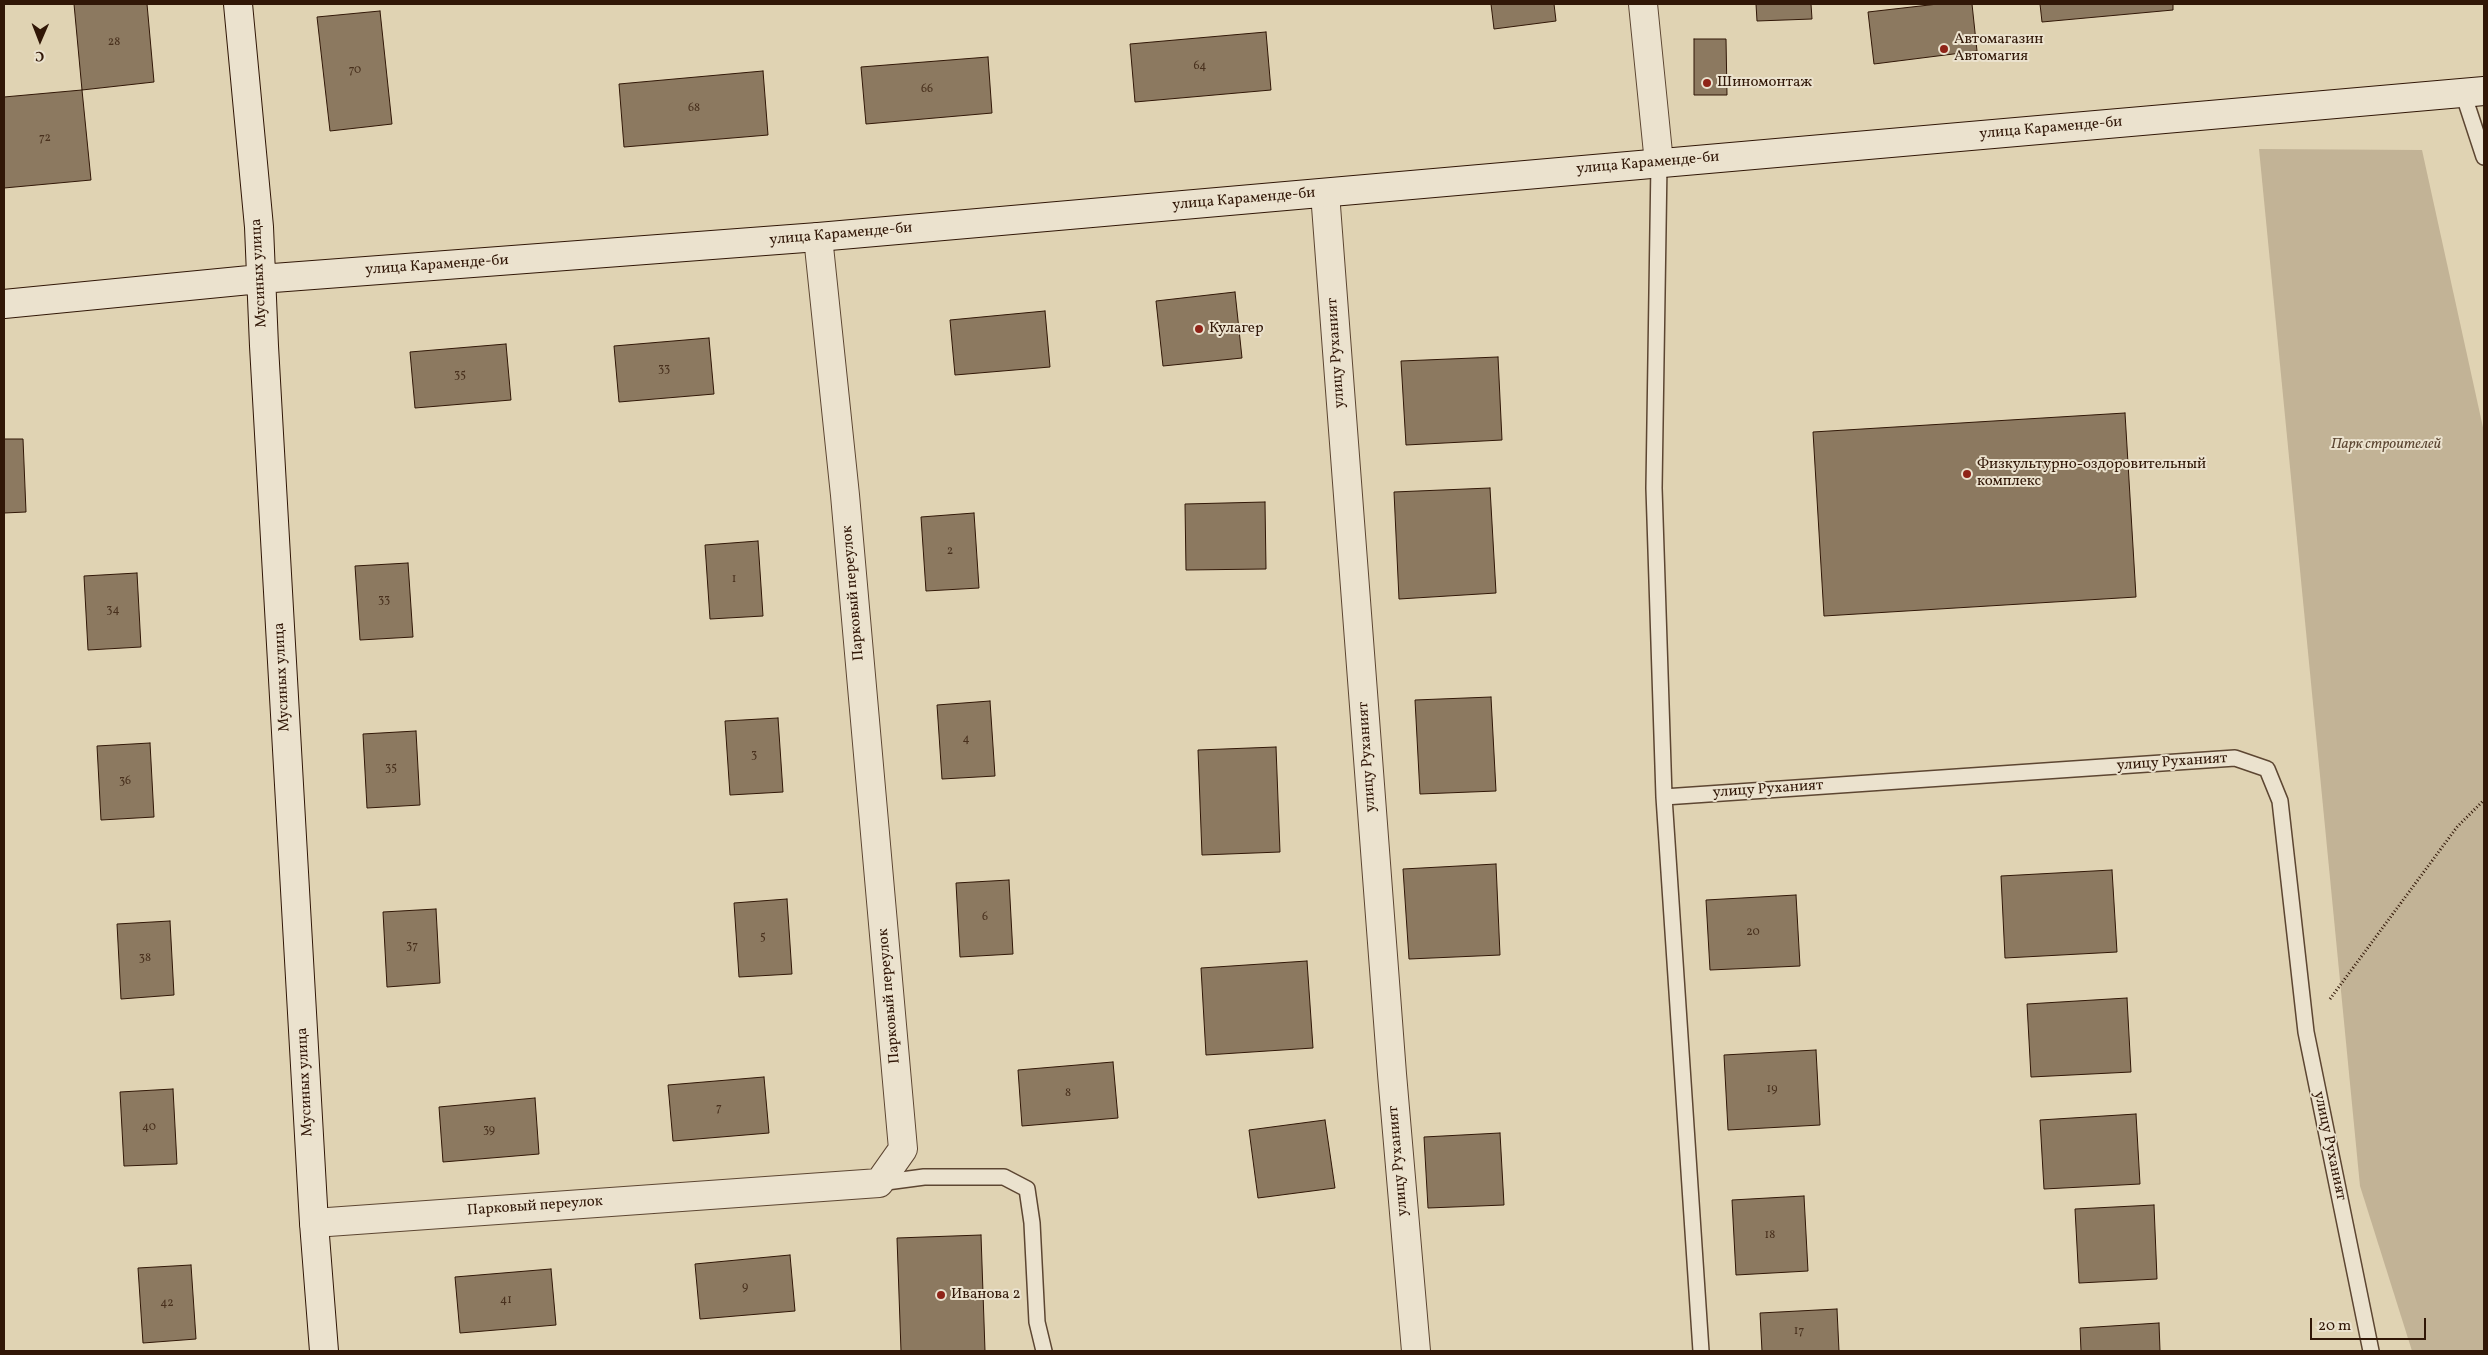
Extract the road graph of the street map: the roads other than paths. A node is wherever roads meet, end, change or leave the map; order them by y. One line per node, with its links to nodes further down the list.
1 (238, 4): 8 (street, Мусиных улица)
2 (1643, 4): 5 (street)
3 (2474, 92): 4 (lane); 5 (street, улица Караменде-би)
4 (2484, 157)
5 (1659, 163): 6 (street, улица Караменде-би); 10 (lane)
6 (1325, 193): 7 (street, улица Караменде-би); 15 (street, улицу Руханият)
7 (818, 237): 8 (street, улица Караменде-би); 11 (street, Парковый переулок)
8 (260, 279): 9 (street, улица Караменде-би); 12 (street, Мусиных улица)
9 (4, 304)
10 (1664, 797): 16 (lane); 17 (lane, улицу Руханият)
11 (879, 1184): 12 (street, Парковый переулок); 14 (lane)
12 (314, 1223): 13 (street, Мусиных улица)
13 (324, 1351)
14 (1044, 1351)
15 (1416, 1351)
16 (1701, 1351)
17 (2372, 1351)

